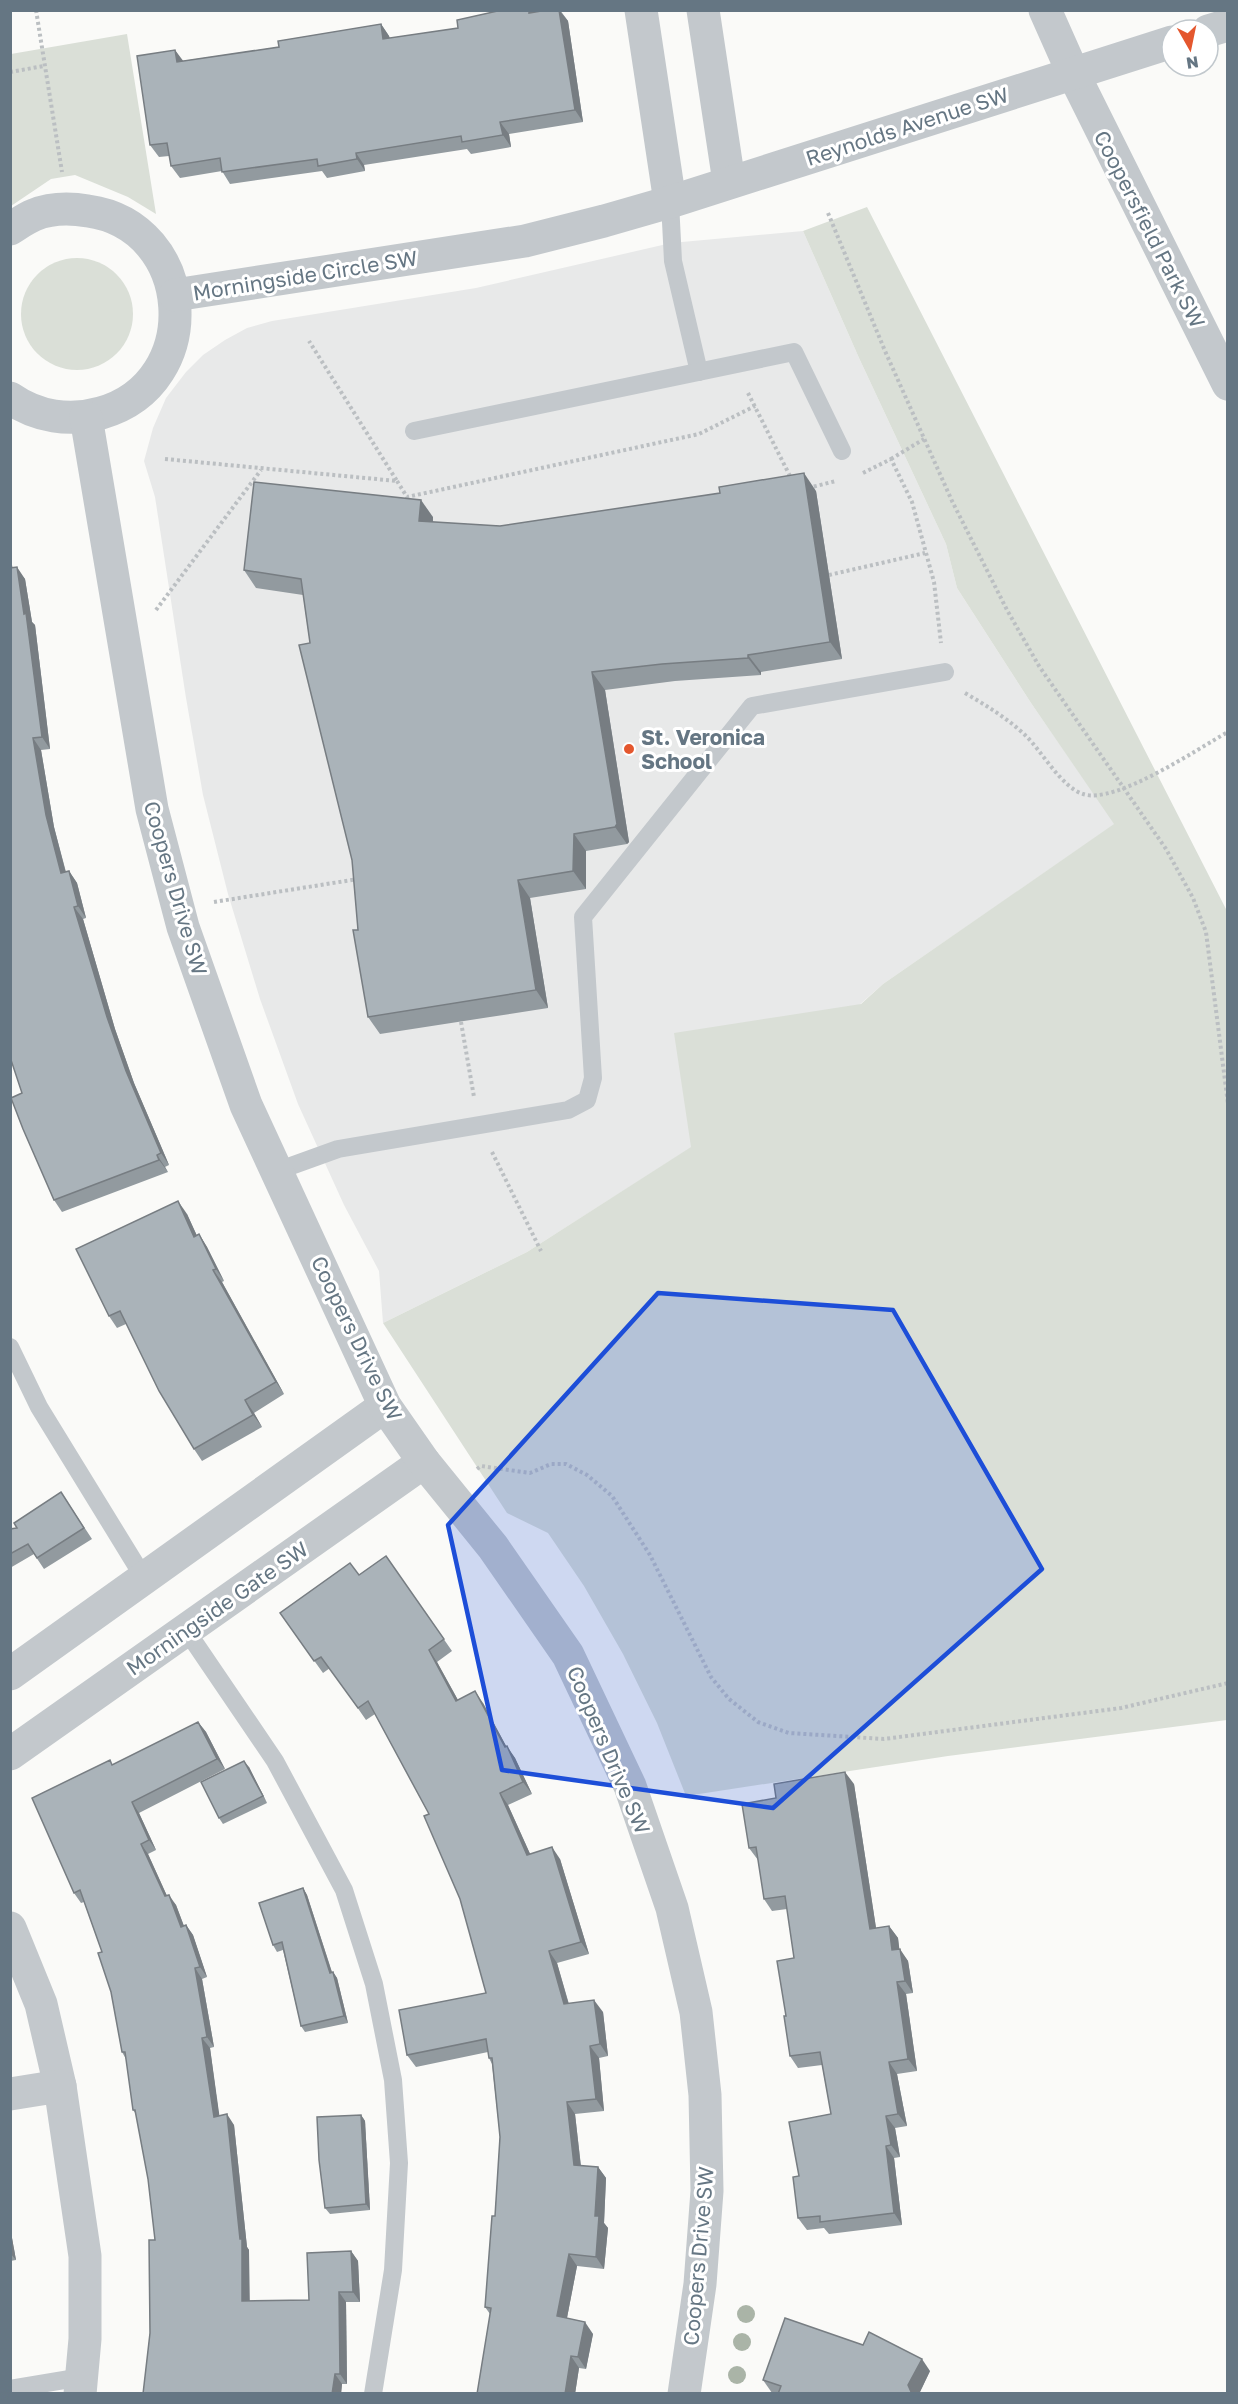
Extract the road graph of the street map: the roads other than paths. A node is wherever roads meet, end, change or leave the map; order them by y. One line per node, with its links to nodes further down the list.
1 (641, 10): 7 (street)
2 (703, 10): 6 (street)
3 (1046, 10): 5 (street, Coopersfield Park SW)
4 (1160, 46): 5 (street, Reynolds Avenue SW)
5 (1073, 74): 6 (street, Reynolds Avenue SW); 11 (street, Coopersfield Park SW)
6 (729, 182): 7 (street, Reynolds Avenue SW)
7 (656, 206): 9 (street, Morningside Circle SW); 10 (lane)
8 (10, 229): 9 (street)
9 (175, 295): 13 (street, Morningside Circle SW)
10 (699, 372): 14 (lane); 15 (lane)
11 (1227, 384)
12 (10, 398): 13 (street, Morningside Circle SW)
13 (86, 417): 17 (street, Coopers Drive SW)
14 (414, 431)
15 (842, 451)
16 (945, 672): 17 (lane)
17 (277, 1171): 19 (street, Coopers Drive SW)
18 (10, 1347): 21 (lane)
19 (385, 1406): 20 (street, Coopers Drive SW); 21 (street)
20 (424, 1462): 22 (street, Morningside Gate SW); 31 (street, Coopers Drive SW)
21 (144, 1578): 23 (street)
22 (186, 1630): 24 (street, Morningside Gate SW); 30 (lane)
23 (10, 1674)
24 (10, 1754)
25 (10, 1928): 26 (street)
26 (60, 2086): 27 (street); 28 (street)
27 (10, 2094)
28 (81, 2385): 29 (lane)
29 (10, 2389)
30 (373, 2394)
31 (684, 2394)

